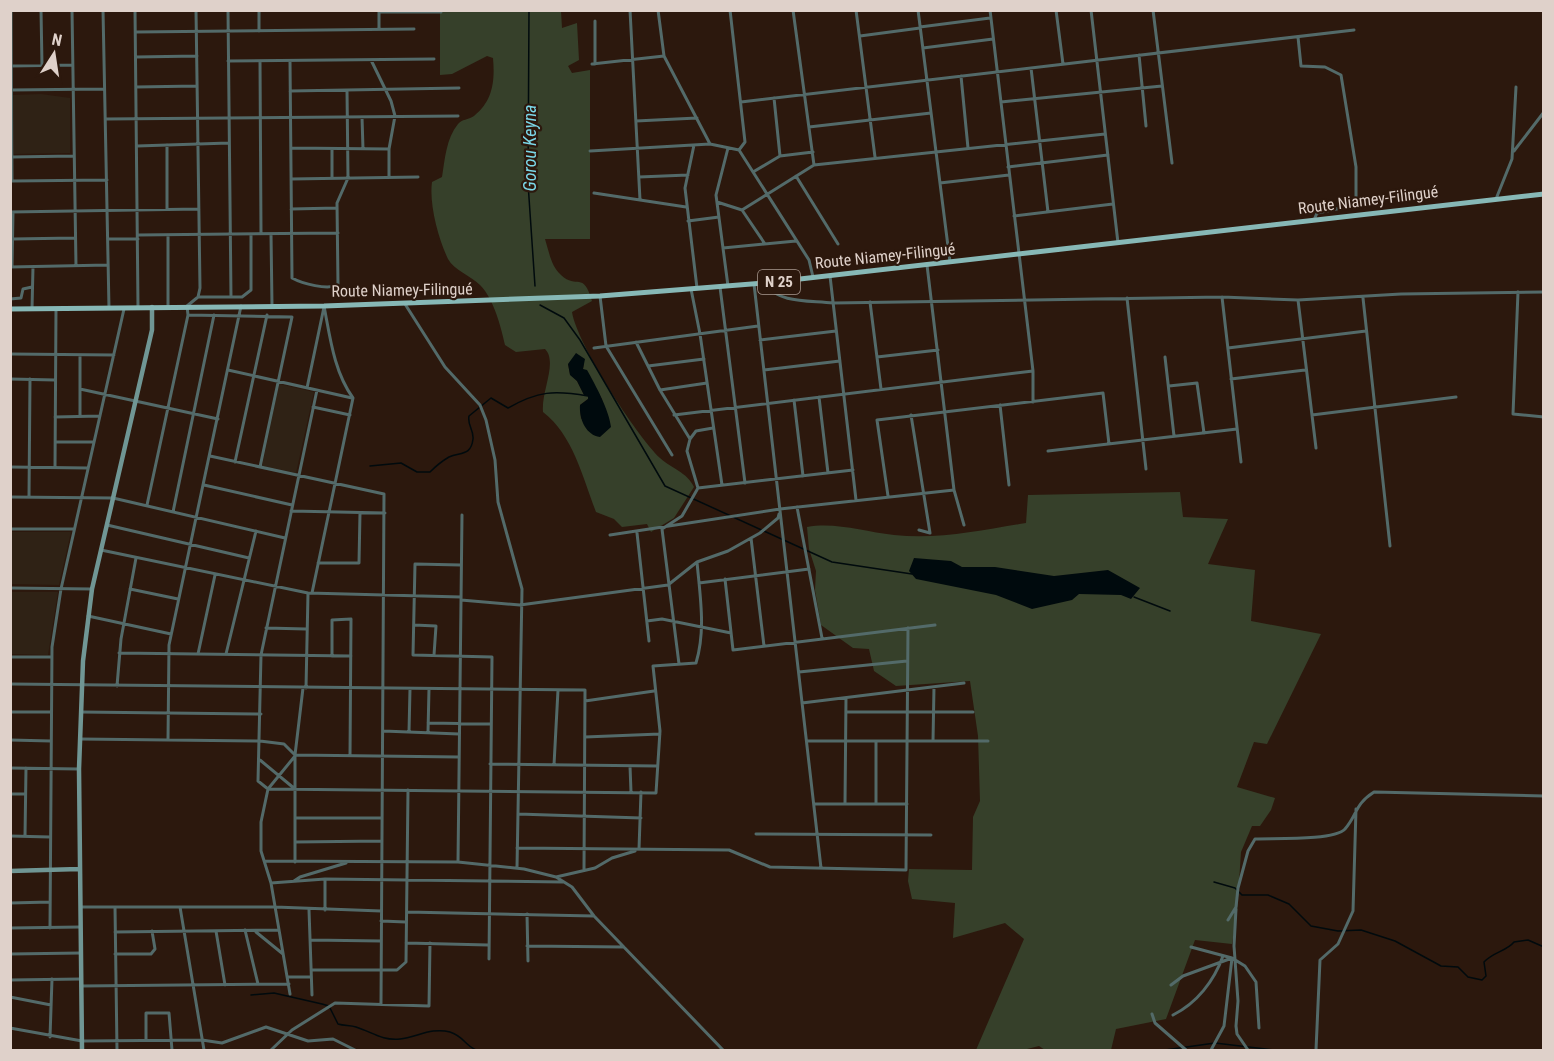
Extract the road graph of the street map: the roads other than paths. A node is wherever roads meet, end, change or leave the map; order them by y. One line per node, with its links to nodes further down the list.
1 (10, 10): 50 (street)
2 (41, 10): 48 (street)
3 (72, 10): 49 (street)
4 (104, 10): 62 (street)
5 (135, 10): 29 (street)
6 (196, 10): 30 (street)
7 (228, 10): 27 (street)
8 (259, 10): 28 (street)
9 (630, 10): 42 (street)
10 (658, 10): 38 (street)
11 (730, 10): 72 (street)
12 (793, 10): 69 (street)
13 (856, 10): 31 (street)
14 (918, 10): 24 (street)
15 (990, 10): 21 (street)
16 (1056, 10): 47 (street)
17 (1091, 10): 43 (street)
18 (1153, 10): 35 (street)
19 (379, 11): 20 (street); 25 (street)
20 (441, 12)
21 (990, 18): 24 (street); 33 (street)
22 (595, 21): 42 (street)
23 (414, 28): 25 (street)
24 (920, 28): 31 (street); 34 (street)
25 (379, 29): 28 (street)
26 (1353, 30): 32 (street)
27 (228, 31): 28 (street); 30 (street); 44 (street)
28 (259, 31)
29 (136, 32): 30 (street); 39 (street)
30 (196, 32): 37 (street)
31 (859, 36): 58 (street)
32 (1298, 37): 35 (street); 156 (street)
33 (993, 39): 34 (street); 52 (street)
34 (923, 48): 54 (street)
35 (1158, 53): 36 (street); 56 (street)
36 (1138, 55): 43 (street); 61 (street)
37 (197, 56): 39 (street); 55 (street)
38 (664, 56): 42 (street); 84 (street)
39 (136, 57): 57 (street)
40 (434, 59): 41 (street)
41 (371, 60): 46 (street); 63 (street)
42 (632, 60): 88 (street)
43 (1097, 60): 47 (street); 68 (street)
44 (228, 61): 45 (street); 83 (street)
45 (260, 61): 46 (street); 78 (street)
46 (290, 61): 66 (street)
47 (1063, 64): 51 (street)
48 (42, 65): 49 (street); 50 (street)
49 (73, 65): 65 (street)
50 (11, 66): 64 (street)
51 (1031, 68): 52 (street); 71 (street)
52 (997, 72): 53 (street); 73 (street)
53 (961, 76): 54 (street); 104 (street)
54 (927, 80): 58 (street); 75 (street)
55 (197, 86): 57 (street); 82 (street)
56 (1162, 86): 61 (street); 119 (street)
57 (136, 87): 86 (street)
58 (866, 87): 69 (street); 87 (street)
59 (1516, 87): 112 (street)
60 (459, 88): 63 (street)
61 (1142, 88): 68 (street); 89 (street)
62 (104, 89): 65 (street); 85 (street)
63 (386, 89): 67 (street); 76 (street)
64 (11, 90): 65 (street); 116 (street)
65 (73, 90): 114 (street)
66 (290, 90): 67 (street); 79 (street)
67 (347, 90): 80 (street)
68 (1100, 92): 71 (street); 91 (street)
69 (805, 95): 70 (street); 90 (street)
70 (774, 98): 72 (street); 115 (street)
71 (1035, 99): 73 (street); 92 (street)
72 (741, 102): 108 (street)
73 (1000, 102): 96 (street)
74 (1544, 112): 112 (street)
75 (931, 113): 87 (street); 111 (street)
76 (395, 116): 77 (street); 81 (street); 107 (street)
77 (458, 116)
78 (260, 117): 79 (street); 83 (street); 162 (street)
79 (290, 117): 80 (street); 100 (street)
80 (347, 117): 81 (street); 105 (street)
81 (362, 117): 106 (street)
82 (197, 118): 83 (street); 86 (street); 94 (street)
83 (229, 118): 93 (street)
84 (698, 118): 88 (street); 95 (street)
85 (105, 119): 86 (street); 133 (street)
86 (136, 119): 99 (street)
87 (870, 120): 90 (street); 117 (street)
88 (636, 121): 102 (street)
89 (1146, 126)
90 (809, 127): 110 (street)
91 (1105, 134): 92 (street); 113 (street)
92 (1040, 141): 96 (street); 118 (street)
93 (229, 143): 94 (street); 160 (street)
94 (198, 144): 97 (street); 145 (street)
95 (710, 144): 98 (street); 103 (street)
96 (1006, 144): 104 (street); 121 (street)
97 (167, 145): 99 (street); 148 (street)
98 (694, 145): 102 (street); 123 (street)
99 (137, 146): 147 (street)
100 (291, 148): 101 (street); 131 (street)
101 (332, 148): 105 (street); 129 (street)
102 (637, 148): 109 (street); 128 (street)
103 (728, 148): 108 (street); 141 (street)
104 (968, 148): 111 (street)
105 (348, 149): 106 (street); 130 (street)
106 (363, 149): 107 (street)
107 (389, 149): 126 (street)
108 (738, 150): 122 (street)
109 (590, 151)
110 (813, 152): 115 (street); 120 (street)
111 (936, 152): 117 (street); 135 (street)
112 (1513, 154): 139 (street)
113 (1108, 155): 118 (street); 142 (street)
114 (73, 156): 116 (street); 132 (street)
115 (780, 156): 122 (street)
116 (12, 157): 134 (street)
117 (875, 158): 120 (street)
118 (1042, 163): 121 (street); 153 (street)
119 (1172, 163)
120 (814, 165): 125 (street)
121 (1008, 167): 124 (street)
122 (753, 172): 137 (street)
123 (688, 175): 128 (street); 143 (street)
124 (1009, 175): 135 (street); 154 (street)
125 (796, 176): 137 (street); 173 (street)
126 (389, 177): 127 (street); 130 (street)
127 (418, 177)
128 (639, 177): 140 (street)
129 (332, 178): 130 (street); 131 (street)
130 (348, 178): 144 (street)
131 (291, 179): 146 (street)
132 (74, 180): 133 (street); 134 (street); 150 (street)
133 (107, 180): 151 (street)
134 (11, 181)
135 (940, 183): 176 (street)
136 (594, 194): 140 (street)
137 (767, 194): 149 (street); 170 (street)
138 (1544, 194): 139 (main road, Route Niamey-Filingué / N 25)
139 (1496, 199): 156 (main road, Route Niamey-Filingué / N 25)
140 (640, 200): 143 (street)
141 (717, 202): 149 (street); 155 (street)
142 (1113, 204): 153 (street); 171 (street)
143 (686, 207): 157 (street)
144 (338, 208): 146 (street); 159 (street)
145 (199, 209): 148 (street); 165 (street)
146 (291, 209): 158 (street)
147 (137, 210): 148 (street); 151 (street); 166 (street)
148 (167, 210)
149 (742, 210): 172 (street)
150 (74, 211): 151 (street); 152 (street); 167 (street)
151 (108, 211): 169 (street)
152 (12, 212): 168 (street)
153 (1048, 212): 154 (street)
154 (1014, 216): 175 (street)
155 (719, 218): 157 (street); 174 (street)
156 (1314, 220): 171 (main road, Route Niamey-Filingué / N 25)
157 (688, 221): 189 (street)
158 (292, 233): 159 (street); 159 (street); 163 (street)
159 (338, 233)
160 (230, 234): 161 (street); 165 (street); 194 (street)
161 (251, 234): 162 (street); 194 (street)
162 (261, 234): 163 (street)
163 (271, 234): 206 (street)
164 (168, 235): 165 (street); 166 (street); 212 (street)
165 (201, 235): 193 (street)
166 (138, 237): 169 (street); 210 (street)
167 (75, 238): 168 (street); 179 (street)
168 (12, 239): 180 (street)
169 (108, 239): 177 (street)
170 (797, 241): 172 (street); 183 (street)
171 (1118, 243): 175 (main road, Route Niamey-Filingué / N 25)
172 (765, 244): 174 (street)
173 (838, 244)
174 (723, 248): 188 (street)
175 (1019, 255): 176 (main road, Route Niamey-Filingué / N 25); 199 (street)
176 (950, 262): 178 (main road, Route Niamey-Filingué / N 25)
177 (109, 265): 179 (street); 213 (street)
178 (927, 265): 182 (main road, Route Niamey-Filingué / N 25); 201 (street)
179 (75, 266): 181 (street)
180 (11, 267): 181 (street)
181 (33, 267): 186 (street)
182 (830, 276): 183 (main road, Route Niamey-Filingué / N 25); 203 (street)
183 (813, 278): 184 (main road, Route Niamey-Filingué / N 25)
184 (765, 283): 185 (main road, Route Niamey-Filingué / N 25); 203 (street)
185 (754, 284): 188 (main road, Route Niamey-Filingué / N 25); 221 (street)
186 (32, 286): 198 (street); 215 (street)
187 (720, 286): 188 (main road, Route Niamey-Filingué / N 25); 189 (main road, Route Niamey-Filingué / N 25); 222 (street)
188 (728, 286)
189 (694, 289): 192 (main road, Route Niamey-Filingué / N 25); 225 (street)
190 (1518, 292): 191 (street); 197 (street); 284 (street)
191 (1544, 292)
192 (600, 296): 204 (main road, Route Niamey-Filingué / N 25); 229 (street)
193 (198, 297): 194 (street); 207 (street)
194 (231, 297)
195 (1222, 297): 196 (street); 200 (street); 231 (street)
196 (1127, 298): 199 (street); 291 (street)
197 (1363, 298): 200 (street); 224 (street)
198 (10, 299)
199 (1025, 300): 201 (street); 245 (street)
200 (1298, 300): 227 (street)
201 (932, 301): 202 (street); 232 (street)
202 (870, 302): 203 (street); 237 (street)
203 (833, 303): 223 (street)
204 (405, 304): 208 (main road, Route Niamey-Filingué / N 25); 376 (street)
205 (241, 305): 206 (main road, Route Niamey-Filingué / N 25); 207 (main road, Route Niamey-Filingué / N 25); 217 (street)
206 (272, 305): 208 (main road, Route Niamey-Filingué / N 25)
207 (187, 306): 212 (main road, Route Niamey-Filingué / N 25); 218 (street)
208 (324, 306): 255 (street); 264 (street)
209 (124, 307): 210 (main road, Route Niamey-Filingué / N 25); 213 (main road, Route Niamey-Filingué / N 25); 236 (street)
210 (138, 307): 211 (main road, Route Niamey-Filingué / N 25)
211 (152, 307): 212 (main road, Route Niamey-Filingué / N 25); 266 (street)
212 (168, 307)
213 (109, 308): 216 (main road, Route Niamey-Filingué / N 25)
214 (10, 309): 215 (main road, Route Niamey-Filingué / N 25)
215 (32, 309): 216 (main road, Route Niamey-Filingué / N 25)
216 (56, 309): 234 (street)
217 (241, 314): 219 (street); 220 (street); 242 (street)
218 (188, 315): 219 (street); 273 (street)
219 (214, 315): 276 (street)
220 (267, 315): 246 (street); 251 (street)
221 (759, 326): 222 (street); 226 (street)
222 (726, 331): 225 (street); 271 (street)
223 (836, 331): 226 (street); 240 (street)
224 (1367, 331): 227 (street); 272 (street)
225 (700, 334): 228 (street); 239 (street)
226 (760, 340): 243 (street)
227 (1302, 340): 231 (street); 244 (street)
228 (636, 342): 229 (street); 241 (street)
229 (606, 346): 230 (street); 297 (street)
230 (594, 348)
231 (1228, 348): 248 (street)
232 (938, 350): 237 (street); 252 (street)
233 (10, 354): 234 (street)
234 (55, 354): 235 (street); 250 (street)
235 (80, 355): 236 (street); 256 (street)
236 (114, 355): 260 (street)
237 (877, 357): 257 (street)
238 (1165, 357): 254 (street)
239 (704, 358): 241 (street); 253 (street)
240 (840, 361): 243 (street); 261 (street)
241 (648, 366): 259 (street)
242 (228, 370): 246 (street); 285 (street)
243 (764, 370): 268 (street)
244 (1305, 370): 248 (street); 279 (street)
245 (1033, 371): 252 (street); 267 (street)
246 (253, 376): 251 (street); 299 (street)
247 (10, 379): 249 (street)
248 (1231, 379): 287 (street)
249 (30, 380): 250 (street); 302 (street)
250 (55, 380): 283 (street)
251 (278, 381): 255 (street); 304 (street)
252 (942, 382): 257 (street); 275 (street)
253 (707, 383): 259 (street); 274 (street)
254 (1169, 386): 288 (street); 289 (street)
255 (307, 388): 258 (street)
256 (80, 389): 260 (street); 280 (street)
257 (881, 389): 261 (street)
258 (317, 390): 264 (street); 270 (street)
259 (660, 390): 278 (street)
260 (104, 394): 266 (street); 281 (street)
261 (844, 394): 262 (street); 307 (street)
262 (819, 397): 265 (street); 308 (street)
263 (1456, 397): 272 (street)
264 (353, 398): 277 (street)
265 (794, 400): 268 (street); 310 (street)
266 (135, 401): 273 (street); 324 (street)
267 (1033, 402): 269 (street); 294 (street)
268 (768, 403): 271 (street); 311 (street)
269 (1000, 405): 275 (street); 316 (street)
270 (313, 407): 277 (street); 309 (street)
271 (736, 407): 274 (street); 313 (street)
272 (1376, 407): 279 (street); 349 (street)
273 (169, 408): 276 (street); 327 (street)
274 (711, 410): 278 (street); 286 (street)
275 (944, 411): 282 (street); 318 (street)
276 (195, 414): 285 (street); 331 (street)
277 (350, 414): 312 (street)
278 (674, 415): 290 (street)
279 (1312, 415): 295 (street)
280 (80, 416): 281 (street); 283 (street)
281 (100, 416): 293 (street)
282 (911, 416): 319 (street); 320 (street)
283 (55, 417): 292 (street)
284 (1544, 417)
285 (218, 419): 298 (street)
286 (714, 428): 290 (street); 315 (street)
287 (1237, 429): 288 (street); 300 (street)
288 (1204, 433): 289 (street)
289 (1174, 436): 291 (street)
290 (690, 439): 317 (street)
291 (1142, 440): 294 (street); 306 (street)
292 (55, 442): 293 (street); 303 (street)
293 (94, 442): 305 (street)
294 (1109, 444): 296 (street)
295 (1316, 448)
296 (1048, 451)
297 (672, 455)
298 (210, 456): 299 (street); 314 (street)
299 (235, 462): 304 (street)
300 (1241, 462)
301 (10, 467): 302 (street)
302 (29, 467): 303 (street); 322 (street)
303 (55, 467): 305 (street)
304 (260, 467): 309 (street)
305 (88, 468): 323 (street)
306 (1146, 469)
307 (853, 470): 308 (street); 325 (street)
308 (828, 473): 310 (street)
309 (298, 476): 312 (street); 326 (street)
310 (803, 476): 311 (street)
311 (777, 479): 313 (street); 329 (street)
312 (334, 483): 332 (street); 334 (street)
313 (745, 483): 315 (street)
314 (204, 485): 326 (street); 336 (street)
315 (722, 485): 317 (street)
316 (1010, 485)
317 (698, 488): 341 (street)
318 (954, 490): 319 (street); 338 (street)
319 (923, 492): 320 (street); 342 (street)
320 (888, 496): 325 (street)
321 (10, 497): 322 (street)
322 (29, 497): 323 (street)
323 (81, 498): 324 (street); 340 (street)
324 (113, 498): 327 (street); 337 (street)
325 (856, 500): 328 (street)
326 (292, 505): 330 (street)
327 (147, 506): 331 (street)
328 (797, 507): 329 (street); 357 (street)
329 (780, 509): 341 (street); 347 (street); 358 (street)
330 (291, 511): 332 (street); 346 (street)
331 (173, 512): 336 (street)
332 (328, 512): 333 (street); 354 (street)
333 (360, 513): 334 (street); 354 (street)
334 (385, 513): 372 (street)
335 (462, 515): 355 (street)
336 (196, 517): 343 (street); 348 (street)
337 (107, 525): 348 (street); 350 (street)
338 (964, 525)
339 (10, 529): 340 (street)
340 (74, 529): 366 (street)
341 (662, 529): 344 (street); 364 (street)
342 (919, 530)
343 (256, 531): 346 (street); 352 (street)
344 (637, 532): 345 (street); 368 (street)
345 (609, 535)
346 (285, 538): 367 (street)
347 (751, 538): 353 (street); 360 (street)
348 (191, 544): 352 (street); 356 (street)
349 (1390, 546)
350 (101, 550): 351 (street); 369 (street)
351 (136, 557): 356 (street); 370 (street)
352 (249, 558): 362 (street)
353 (697, 562): 363 (street); 364 (street)
354 (318, 563): 371 (street)
355 (461, 565): 373 (street); 375 (street)
356 (186, 568): 359 (street); 374 (street)
357 (809, 569): 358 (street); 389 (street)
358 (787, 572): 360 (street); 391 (street)
359 (214, 574): 362 (street); 395 (street)
360 (755, 576): 361 (street); 392 (street)
361 (725, 579): 363 (street); 387 (street)
362 (244, 581): 367 (street); 396 (street)
363 (699, 583): 384 (street)
364 (668, 585): 368 (street); 379 (street)
365 (10, 588): 366 (street)
366 (61, 588): 369 (street); 404 (street)
367 (274, 588): 371 (street); 383 (street)
368 (643, 588): 376 (street); 378 (street)
369 (92, 589): 377 (street)
370 (130, 589): 374 (street); 380 (street)
371 (310, 593): 372 (street); 386 (street)
372 (383, 595): 373 (street); 418 (street)
373 (415, 596): 375 (street); 381 (street)
374 (178, 599): 388 (street)
375 (461, 599): 376 (street); 402 (street)
376 (520, 605): 423 (street)
377 (88, 616): 380 (street); 411 (street)
378 (647, 621): 379 (street); 390 (street)
379 (674, 622): 384 (street); 406 (street)
380 (124, 624): 388 (street); 393 (street)
381 (414, 625): 401 (street); 401 (street)
382 (934, 625): 385 (street)
383 (266, 628): 386 (street); 397 (street)
384 (703, 628): 387 (street); 406 (street)
385 (908, 628): 389 (street); 405 (street)
386 (307, 629): 398 (street)
387 (731, 633): 392 (street)
388 (171, 634): 394 (street)
389 (822, 639): 391 (street)
390 (649, 641)
391 (795, 642): 392 (street); 407 (street)
392 (764, 646)
393 (119, 653): 394 (street); 412 (street)
394 (168, 653): 395 (street); 413 (street)
395 (198, 654): 396 (street)
396 (226, 654): 397 (street)
397 (261, 655): 398 (street); 415 (street)
398 (306, 656): 399 (street); 416 (street)
399 (332, 656): 400 (street); 400 (street)
400 (351, 656): 417 (street)
401 (434, 656): 402 (street)
402 (460, 656): 421 (street); 422 (street)
403 (10, 657): 404 (street)
404 (51, 657): 410 (street)
405 (908, 660): 407 (street); 425 (street)
406 (680, 664): 426 (street)
407 (799, 672): 429 (street)
408 (964, 682): 414 (street)
409 (10, 684): 410 (street)
410 (51, 685): 411 (street); 431 (street)
411 (83, 685): 412 (street); 432 (street)
412 (117, 686): 413 (street)
413 (168, 687): 415 (street); 437 (street)
414 (934, 687): 425 (street); 435 (street)
415 (261, 688): 416 (street); 438 (street)
416 (304, 688): 417 (street); 459 (street)
417 (351, 688): 418 (street); 460 (street)
418 (383, 688): 419 (street); 442 (street)
419 (410, 689): 420 (street); 443 (street)
420 (429, 689): 421 (street); 439 (street)
421 (459, 689): 422 (street); 440 (street)
422 (491, 690): 423 (street); 441 (street)
423 (522, 690): 424 (street); 465 (street)
424 (558, 690): 428 (street); 466 (street)
425 (908, 690): 427 (street); 434 (street)
426 (654, 691): 428 (street); 446 (street)
427 (846, 698): 429 (street); 433 (street)
428 (585, 701): 447 (street)
429 (802, 703): 453 (street)
430 (10, 712): 431 (street)
431 (51, 712): 451 (street)
432 (81, 712): 437 (street); 449 (street)
433 (846, 712): 434 (street); 454 (street)
434 (908, 712): 435 (street); 456 (street)
435 (934, 712): 436 (street); 457 (street)
436 (973, 712)
437 (168, 713): 438 (street); 450 (street)
438 (261, 714): 452 (street)
439 (428, 723): 440 (street); 444 (street)
440 (459, 724): 441 (street); 445 (street)
441 (490, 724): 464 (street)
442 (383, 731): 443 (street); 461 (street)
443 (409, 732): 444 (street)
444 (428, 733): 445 (street)
445 (459, 734): 462 (street)
446 (660, 734): 447 (street); 469 (street)
447 (585, 737): 467 (street)
448 (10, 740): 451 (street)
449 (80, 740): 450 (street); 473 (street)
450 (168, 740): 452 (street)
451 (51, 741): 472 (street)
452 (261, 741): 459 (street); 463 (street)
453 (807, 741): 454 (street); 488 (street)
454 (845, 741): 455 (street); 489 (street)
455 (876, 741): 456 (street); 490 (street)
456 (907, 741): 457 (street); 491 (street)
457 (933, 741): 458 (street)
458 (988, 741)
459 (295, 755): 460 (street); 474 (street); 476 (street)
460 (350, 756): 461 (street)
461 (383, 756): 462 (street); 477 (street)
462 (459, 757): 479 (street)
463 (260, 760): 474 (street); 475 (street)
464 (490, 764): 465 (street); 480 (street)
465 (520, 765): 466 (street); 481 (street)
466 (554, 765): 467 (street)
467 (585, 765): 468 (street); 482 (street)
468 (630, 766): 469 (street); 483 (street)
469 (657, 766): 484 (street)
470 (10, 768): 471 (street)
471 (26, 768): 472 (street); 486 (street)
472 (50, 769): 473 (street); 504 (street)
473 (79, 769): 519 (street)
474 (280, 776): 475 (street); 476 (street)
475 (268, 789): 476 (street); 510 (street)
476 (295, 789): 477 (street); 495 (street)
477 (383, 790): 478 (street); 496 (street)
478 (408, 790): 479 (street); 514 (street)
479 (459, 791): 480 (street); 515 (street)
480 (489, 791): 481 (street); 516 (street)
481 (519, 791): 482 (street); 493 (street)
482 (584, 792): 483 (street); 494 (street)
483 (631, 792): 484 (street)
484 (641, 792): 497 (street)
485 (10, 794): 486 (street)
486 (26, 794): 503 (street)
487 (1544, 796): 492 (street)
488 (814, 804): 489 (street); 499 (street)
489 (845, 804): 490 (street)
490 (876, 804): 491 (street)
491 (907, 804): 500 (street)
492 (1356, 807): 537 (street); 615 (street)
493 (518, 814): 494 (street); 507 (street)
494 (584, 816): 497 (street); 508 (street)
495 (295, 818): 496 (street); 506 (street)
496 (382, 818): 505 (street)
497 (641, 818): 509 (street)
498 (756, 834): 499 (street)
499 (817, 835): 500 (street); 518 (street)
500 (906, 835): 501 (street); 518 (street)
501 (931, 835)
502 (10, 836): 503 (street)
503 (25, 837): 504 (street)
504 (50, 837): 520 (street)
505 (382, 841): 506 (street); 511 (street)
506 (295, 842): 512 (street)
507 (517, 848): 508 (street); 517 (street)
508 (584, 849): 509 (street); 521 (street)
509 (639, 849): 518 (street); 521 (street)
510 (264, 861): 512 (street); 530 (street)
511 (382, 861): 513 (street); 514 (street); 525 (street)
512 (295, 862): 513 (street)
513 (351, 862): 527 (street)
514 (406, 862): 515 (street); 526 (street)
515 (458, 862): 516 (street)
516 (488, 864): 517 (street); 528 (street)
517 (517, 868): 523 (street)
518 (821, 868)
519 (79, 869): 520 (street); 533 (street)
520 (50, 870): 522 (street); 531 (street)
521 (584, 870): 523 (street)
522 (10, 871)
523 (556, 877): 529 (street)
524 (325, 879): 525 (street); 527 (street); 539 (street)
525 (381, 880): 526 (street); 540 (street)
526 (406, 881): 528 (street); 541 (street)
527 (294, 882): 530 (street)
528 (488, 882): 529 (street); 542 (street)
529 (564, 882): 544 (street)
530 (271, 883): 536 (street)
531 (50, 902): 532 (street); 550 (street)
532 (10, 903)
533 (81, 907): 534 (street); 548 (street)
534 (115, 907): 535 (street); 557 (street)
535 (180, 907): 536 (street); 555 (street)
536 (275, 907): 538 (street); 553 (street)
537 (1236, 907): 545 (street); 572 (street)
538 (309, 910): 539 (street); 558 (street)
539 (325, 910): 540 (street)
540 (381, 911): 546 (street)
541 (407, 912): 542 (street); 547 (street)
542 (488, 914): 543 (street); 562 (street)
543 (527, 914): 544 (street); 563 (street)
544 (594, 916): 564 (street)
545 (1228, 920)
546 (381, 921): 547 (street); 559 (street)
547 (407, 922): 560 (street)
548 (80, 927): 550 (street); 566 (street)
549 (10, 928): 550 (street)
550 (50, 928)
551 (245, 930): 552 (street); 556 (street); 582 (street)
552 (255, 930): 553 (street); 569 (street)
553 (279, 930): 569 (street)
554 (152, 931): 555 (street); 557 (street); 568 (street)
555 (184, 931): 556 (street); 584 (street)
556 (216, 931): 585 (street)
557 (115, 932): 568 (street)
558 (310, 940): 559 (street); 575 (street)
559 (381, 941): 576 (street)
560 (406, 943): 561 (street); 576 (street)
561 (430, 943): 562 (street); 592 (street)
562 (489, 945): 571 (street)
563 (527, 946): 564 (street); 573 (street)
564 (624, 947): 611 (street)
565 (1191, 947): 570 (street)
566 (81, 953): 567 (street); 580 (street)
567 (10, 954)
568 (116, 954): 588 (street)
569 (284, 954): 577 (street)
570 (1223, 956): 572 (street); 574 (street)
571 (489, 959)
572 (1233, 959): 574 (street); 596 (street); 613 (street); 614 (street)
573 (528, 961)
574 (1221, 962): 586 (street); 595 (street)
575 (311, 970): 576 (street); 578 (street)
576 (380, 970): 592 (street)
577 (288, 977): 578 (street); 583 (street)
578 (311, 977): 590 (street)
579 (52, 979): 580 (street); 581 (street); 593 (street)
580 (81, 979): 587 (street)
581 (10, 980)
582 (258, 984): 583 (street); 585 (street)
583 (289, 984): 589 (street)
584 (193, 985): 585 (street); 588 (street); 601 (street)
585 (225, 985)
586 (1171, 985)
587 (81, 986): 588 (street); 602 (street)
588 (116, 986): 603 (street)
589 (291, 994)
590 (312, 995)
591 (10, 997): 593 (street)
592 (381, 1004): 598 (street)
593 (51, 1005): 599 (street)
594 (1152, 1014): 612 (street)
595 (1173, 1015)
596 (1259, 1028)
597 (11, 1030): 599 (street)
598 (288, 1034): 601 (street); 609 (street); 610 (street)
599 (50, 1037): 602 (street)
600 (171, 1040): 601 (street); 604 (street); 604 (street); 607 (street)
601 (202, 1040): 608 (street)
602 (82, 1041): 603 (street); 605 (street)
603 (116, 1041): 604 (street); 606 (street)
604 (146, 1041)
605 (82, 1050)
606 (117, 1050)
607 (172, 1050)
608 (204, 1050)
609 (271, 1050)
610 (356, 1050)
611 (723, 1050)
612 (1186, 1050)
613 (1211, 1050)
614 (1248, 1050)
615 (1316, 1050)

